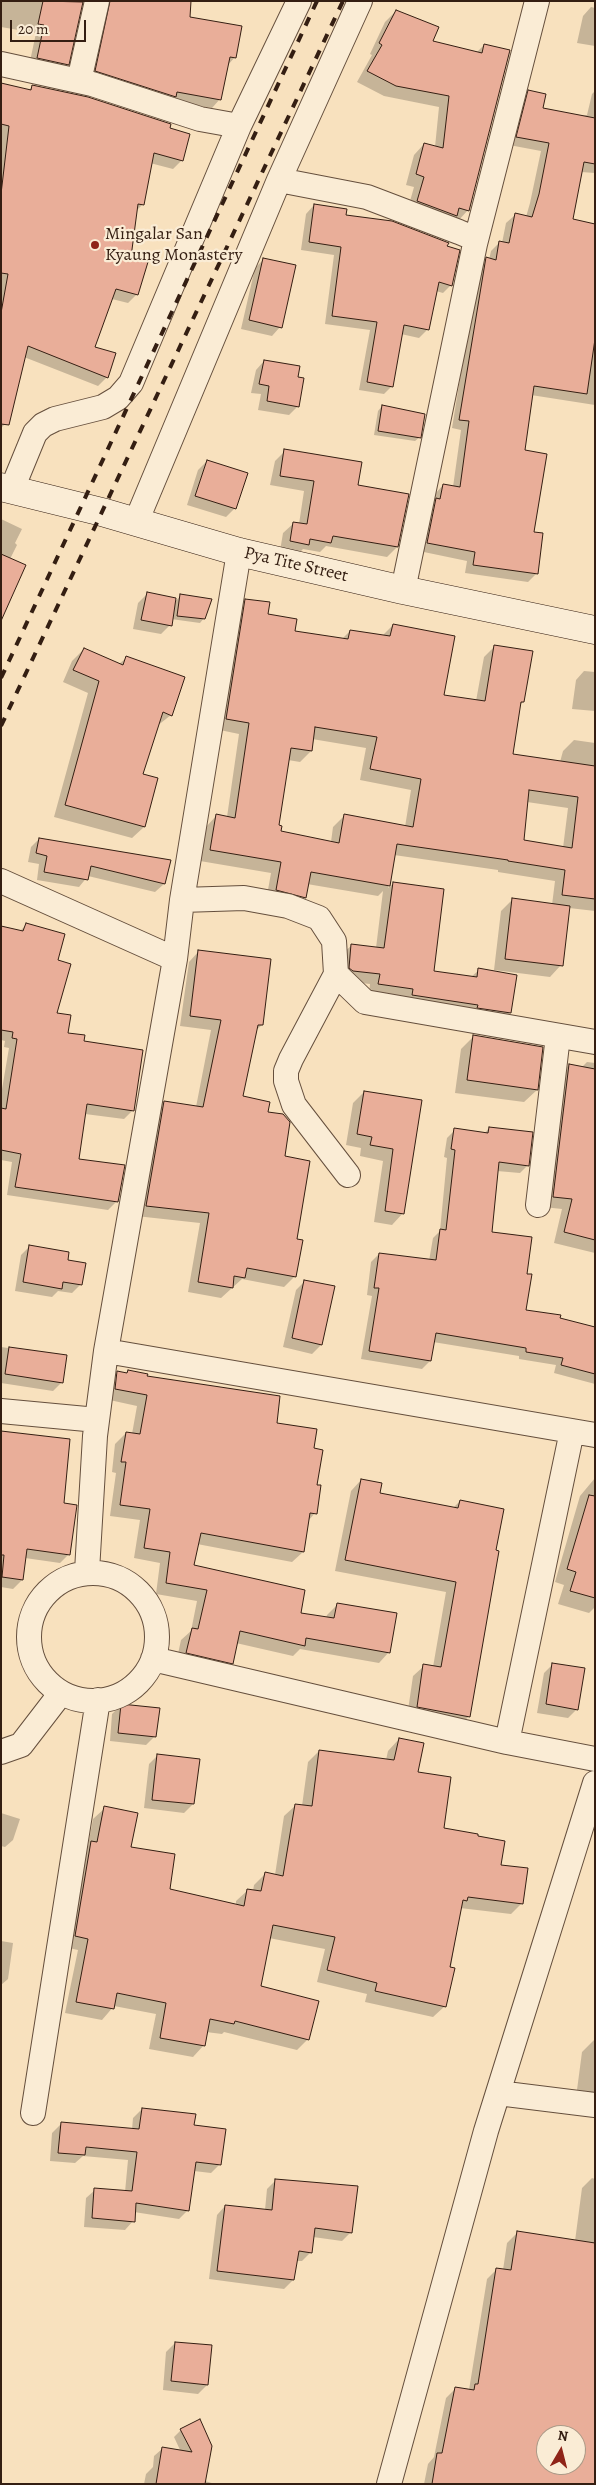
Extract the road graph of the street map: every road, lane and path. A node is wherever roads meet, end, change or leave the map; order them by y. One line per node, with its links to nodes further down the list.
1 (97, 1): 6 (street)
2 (299, 1): 7 (street)
3 (360, 1): 8 (street)
4 (537, 1): 9 (street)
5 (1, 64): 6 (street)
6 (79, 81): 7 (street)
7 (239, 126): 10 (street)
8 (279, 180): 9 (street); 11 (street)
9 (475, 244): 13 (street)
10 (7, 488): 11 (street, Pya Tite Street)
11 (136, 522): 12 (street, Pya Tite Street)
12 (239, 552): 13 (street, Pya Tite Street); 16 (street)
13 (403, 590): 14 (street, Pya Tite Street)
14 (595, 630)
15 (1, 881): 17 (street)
16 (182, 900): 17 (street); 18 (street)
17 (175, 959): 23 (street)
18 (336, 974): 19 (street); 21 (street)
19 (558, 1036): 20 (street); 22 (street)
20 (595, 1042)
21 (348, 1175)
22 (538, 1205)
23 (106, 1351): 25 (street); 26 (street)
24 (1, 1411): 25 (street)
25 (97, 1420): 27 (street)
26 (584, 1433): 31 (street)
27 (88, 1571): 28 (street); 29 (street)
28 (153, 1659): 30 (street); 31 (street)
29 (61, 1693): 30 (street); 32 (street)
30 (98, 1700): 37 (street)
31 (508, 1742): 33 (street)
32 (1, 1752)
33 (595, 1759)
34 (595, 1783): 35 (street)
35 (498, 2093): 36 (street); 38 (street)
36 (595, 2105)
37 (34, 2113)
38 (389, 2484)

